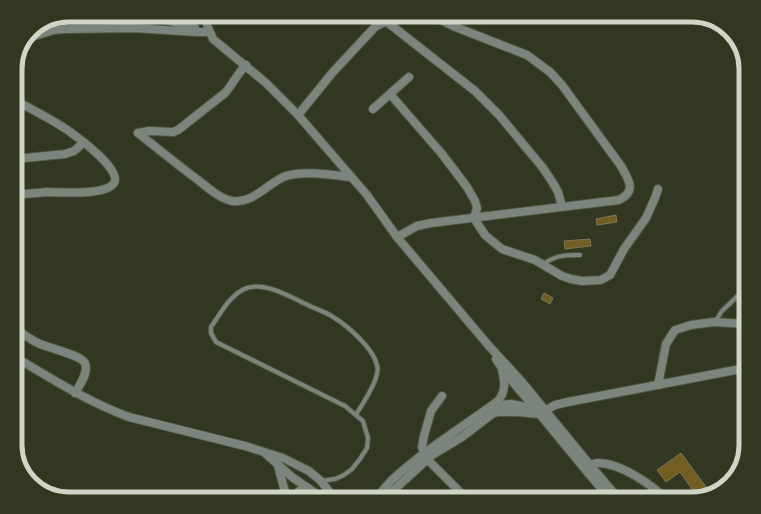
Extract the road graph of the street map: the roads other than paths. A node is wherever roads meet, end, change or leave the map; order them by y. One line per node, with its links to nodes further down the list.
1 (172, 22): 6 (street)
2 (207, 22): 6 (street)
3 (382, 22): 13 (street)
4 (392, 22): 19 (street)
5 (445, 22): 19 (street)
6 (209, 32): 7 (street); 8 (street)
7 (37, 35)
8 (246, 65): 13 (street); 16 (street)
9 (409, 77): 10 (street)
10 (390, 94): 12 (street); 20 (street)
11 (22, 104): 14 (street)
12 (373, 109)
13 (298, 115): 16 (street)
14 (83, 143): 15 (street); 18 (street)
15 (22, 159)
16 (350, 176): 21 (street)
17 (658, 189): 23 (street)
18 (22, 194)
19 (562, 206): 20 (street)
20 (474, 218): 21 (street); 23 (street)
21 (397, 237): 28 (street)
22 (580, 255): 23 (lane)
23 (544, 264)
24 (739, 295): 25 (lane)
25 (714, 322): 26 (street); 32 (street)
26 (739, 324)
27 (22, 333): 33 (street)
28 (489, 346): 30 (street); 36 (street)
29 (22, 361): 33 (street)
30 (501, 368): 35 (street); 36 (street)
31 (739, 369): 32 (street)
32 (658, 385): 36 (street)
33 (75, 393): 38 (street)
34 (442, 396): 39 (street)
35 (491, 406): 36 (street); 39 (street)
36 (540, 411): 39 (street); 41 (street)
37 (356, 415): 37 (lane); 42 (lane)
38 (264, 452): 40 (street); 42 (street)
39 (426, 456): 48 (street); 49 (street); 50 (street)
40 (278, 465): 43 (street); 44 (street)
41 (588, 467): 51 (street); 52 (street); 53 (street)
42 (321, 481): 47 (street)
43 (308, 488): 45 (street); 46 (street)
44 (285, 492)
45 (298, 492)
46 (314, 492)
47 (330, 492)
48 (381, 492)
49 (391, 492)
50 (460, 492)
51 (605, 492)
52 (612, 492)
53 (658, 492)

